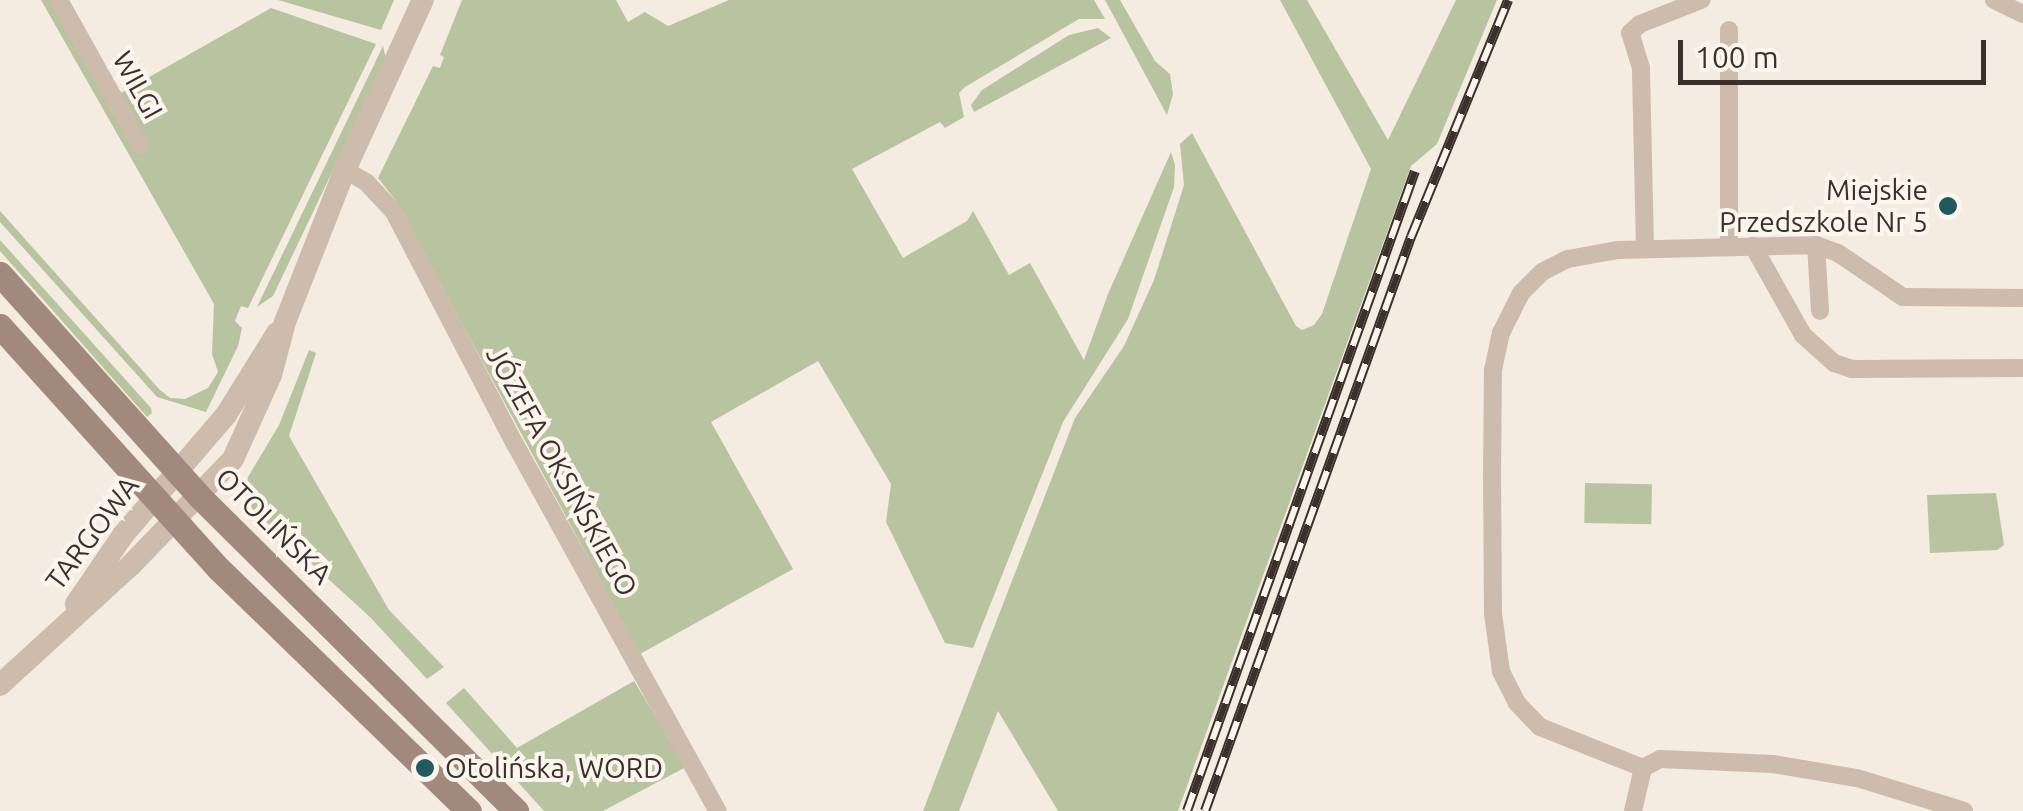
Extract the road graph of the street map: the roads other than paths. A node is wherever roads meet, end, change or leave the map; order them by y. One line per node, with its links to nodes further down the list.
1 (59, 0): 7 (street, WILGI)
2 (423, 0): 8 (street)
3 (1701, 0): 12 (street)
4 (1994, 0): 5 (street)
5 (2023, 14)
6 (1729, 30): 10 (street)
7 (140, 145)
8 (346, 170): 16 (street); 28 (street, JÓZEFA OKSIŃSKIEGO)
9 (1816, 245): 11 (street); 14 (street); 15 (street)
10 (1729, 246): 11 (street); 12 (street)
11 (1753, 246): 18 (street)
12 (1645, 248): 25 (street)
13 (0, 274): 19 (main road, OTOLIŃSKA)
14 (2023, 298)
15 (1820, 311)
16 (285, 322): 19 (street, TARGOWA); 20 (street, TARGOWA)
17 (0, 326): 21 (main road)
18 (2023, 368)
19 (178, 471): 20 (main road, OTOLIŃSKA); 21 (street, TARGOWA)
20 (200, 496): 22 (street, TARGOWA); 27 (main road, OTOLIŃSKA)
21 (153, 498): 22 (main road); 23 (street, TARGOWA)
22 (174, 521): 23 (street, TARGOWA); 26 (main road)
23 (57, 632): 24 (street, TARGOWA)
24 (0, 685)
25 (1644, 768): 29 (street); 30 (street)
26 (469, 811)
27 (516, 811)
28 (718, 811)
29 (1633, 811)
30 (1964, 811)

